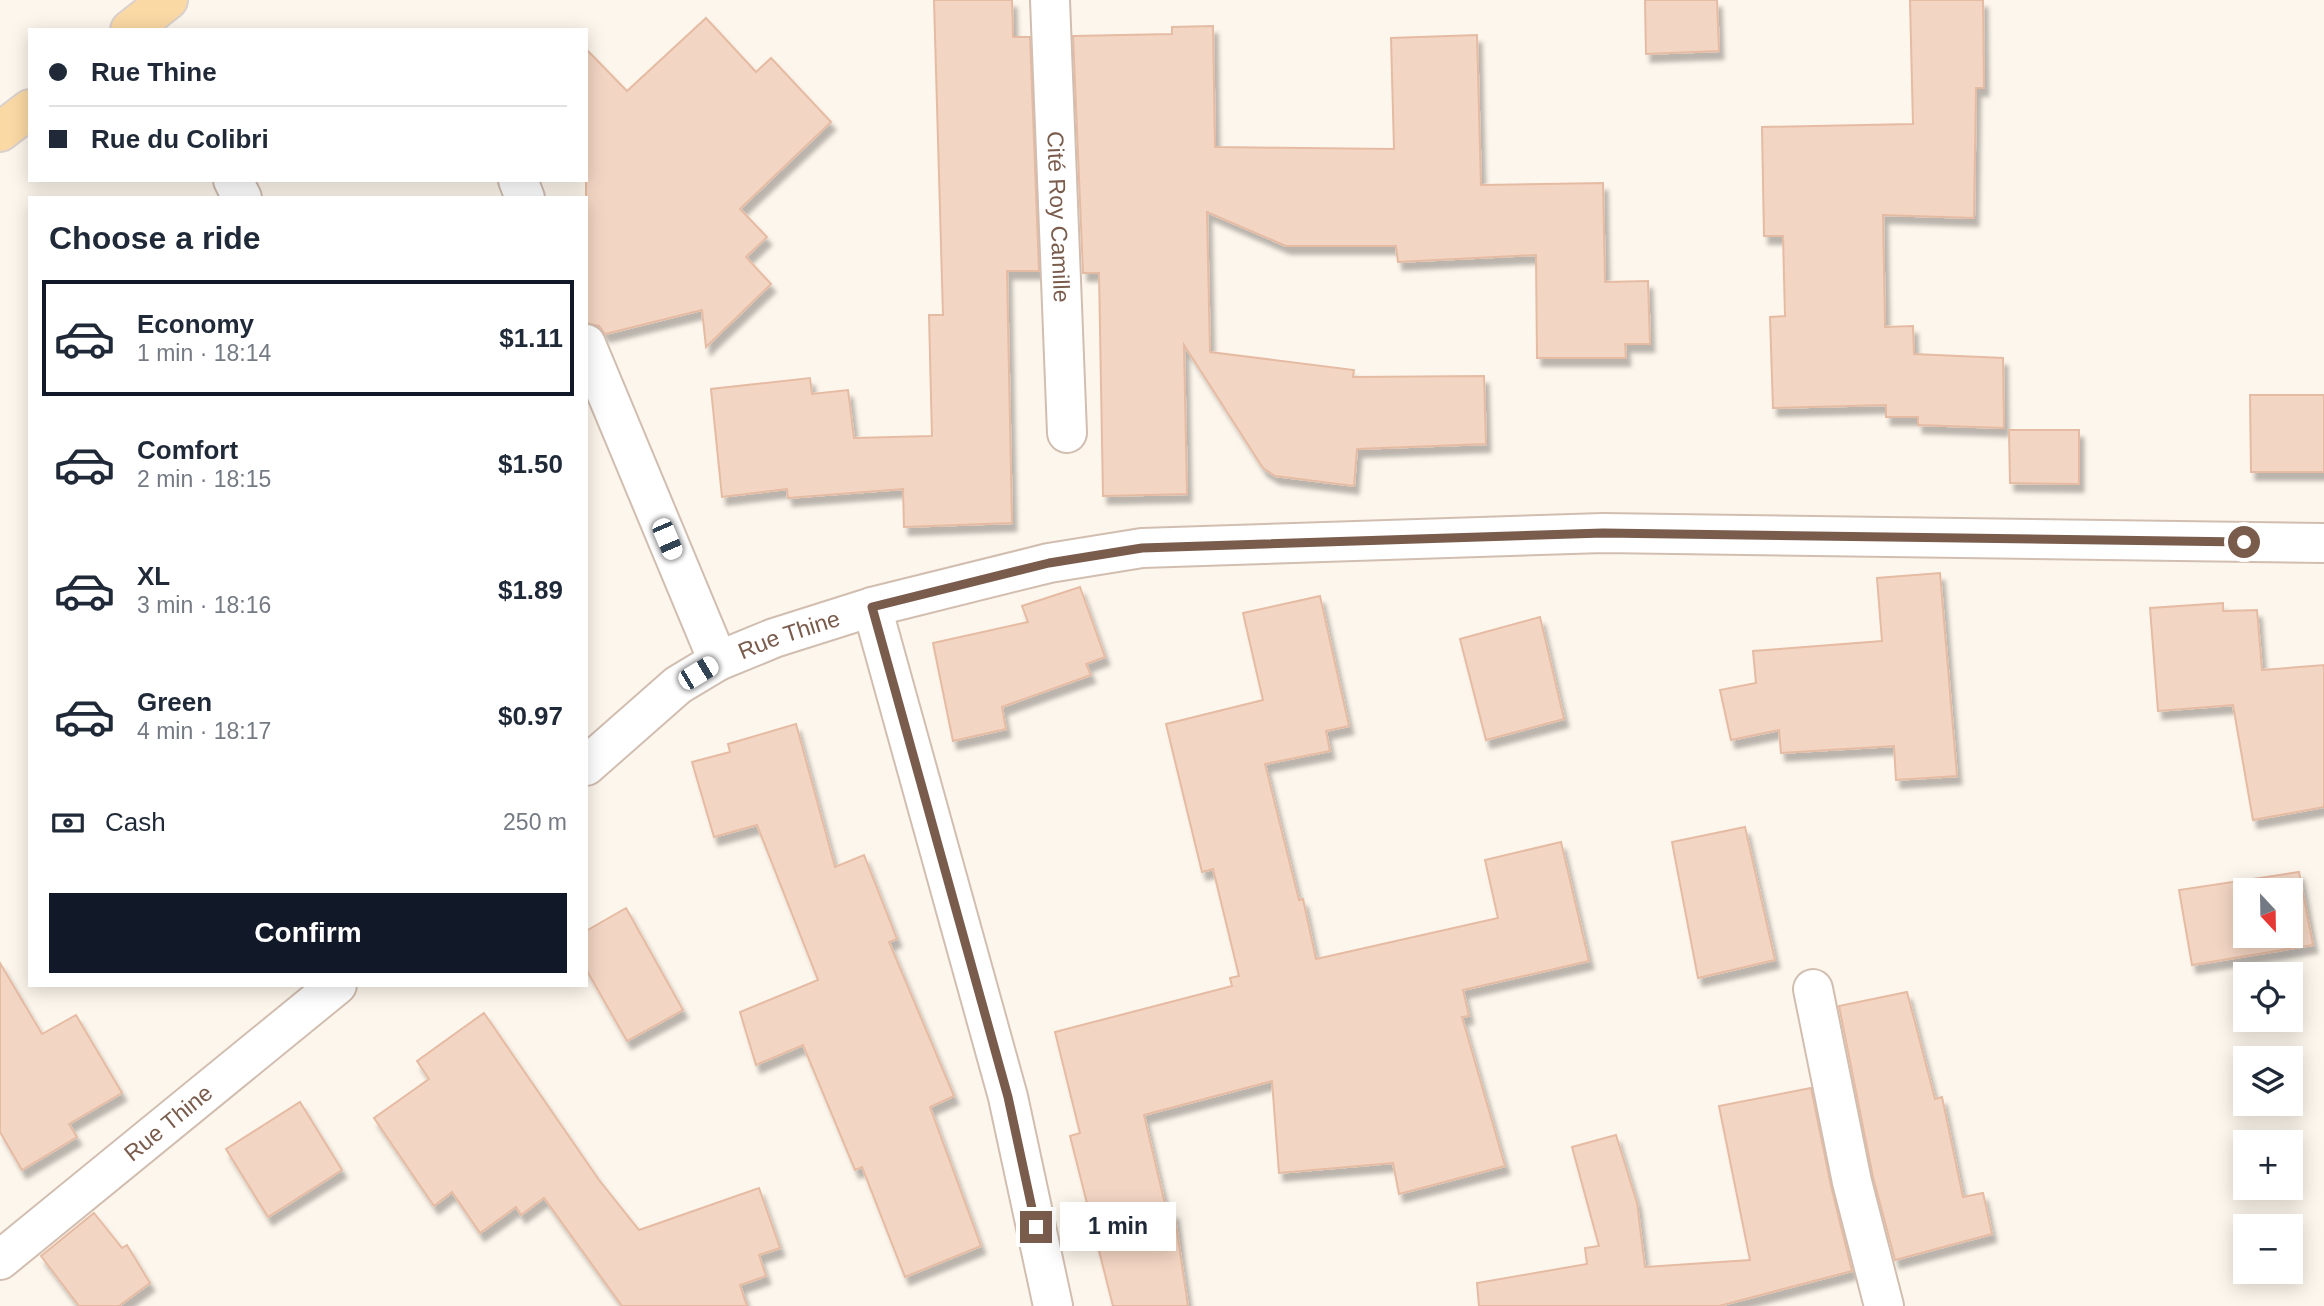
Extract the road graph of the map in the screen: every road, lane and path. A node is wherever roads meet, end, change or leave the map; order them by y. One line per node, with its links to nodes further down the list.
1 (1050, 0): 5 (street, Cité Roy Camille)
2 (28, 111): 3 (main road)
3 (0, 132)
4 (588, 349): 8 (street)
5 (1067, 433)
6 (2324, 543): 7 (street, Rue Thine)
7 (872, 607): 8 (street, Rue Thine); 13 (street)
8 (718, 661): 9 (street, Rue Thine)
9 (588, 764)
10 (335, 987): 12 (street, Rue Thine)
11 (1813, 989): 14 (street)
12 (0, 1260)
13 (1053, 1306)
14 (1884, 1306)

